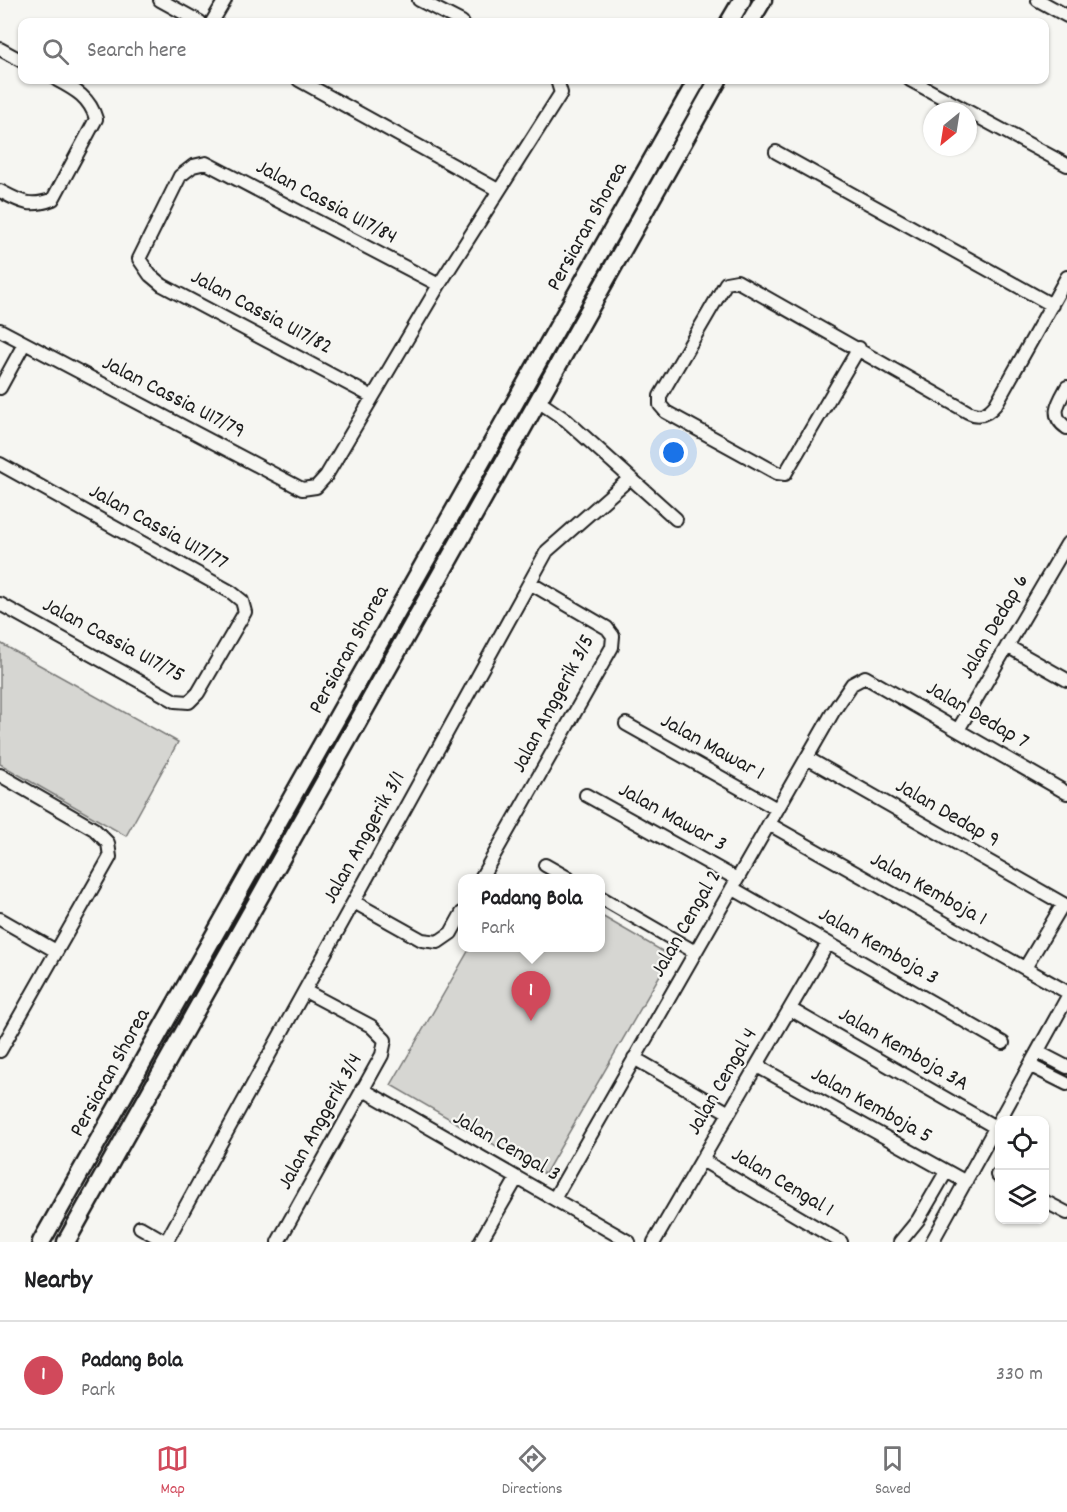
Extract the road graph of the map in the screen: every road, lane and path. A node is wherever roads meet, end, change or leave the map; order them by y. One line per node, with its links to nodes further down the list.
1 (160, 0): 10 (street)
2 (225, 0): 11 (street)
3 (732, 0): 13 (main road)
4 (742, 0): 14 (main road)
5 (751, 0): 15 (main road)
6 (763, 0): 16 (main road)
7 (1038, 0): 9 (street)
8 (424, 1): 12 (street)
9 (1067, 16)
10 (194, 18)
11 (214, 18)
12 (455, 18)
13 (729, 18)
14 (731, 18)
15 (746, 18)
16 (752, 18)
17 (0, 49): 18 (street)
18 (18, 59)
19 (65, 84): 29 (street)
20 (306, 84): 28 (street)
21 (558, 84): 28 (street)
22 (695, 84): 34 (main road, Persiaran Shorea)
23 (716, 84): 40 (main road, Persiaran Shorea)
24 (917, 84): 26 (street)
25 (776, 152): 32 (street)
26 (1067, 165)
27 (193, 166): 31 (street, Jalan Cassia U17/84); 39 (street, Jalan Cassia U17/82)
28 (498, 190): 31 (street)
29 (0, 191)
30 (1067, 277): 32 (street)
31 (439, 285): 39 (street)
32 (1052, 305): 36 (street)
33 (0, 330): 35 (street, Jalan Cassia U17/79)
34 (549, 343): 40 (main road); 42 (main road, Persiaran Shorea)
35 (24, 344): 38 (street); 39 (street, Jalan Cassia U17/79)
36 (859, 348): 36 (street)
37 (1067, 387): 41 (street)
38 (0, 388)
39 (371, 396)
40 (538, 401): 42 (main road); 44 (street); 99 (main road, Persiaran Shorea)
41 (1067, 428)
42 (496, 437): 98 (main road, Persiaran Shorea)
43 (0, 464): 50 (street, Jalan Cassia U17/77)
44 (629, 479): 45 (street); 47 (street, Jalan Anggerik 3/1)
45 (676, 519)
46 (1066, 550): 49 (street, Jalan Dedap 6)
47 (530, 583): 62 (street, Jalan Anggerik 3/5); 66 (street, Jalan Anggerik 3/1)
48 (0, 604): 50 (street, Jalan Cassia U17/75)
49 (1007, 646): 52 (street); 54 (street, Jalan Dedap 6)
50 (220, 655)
51 (865, 676): 54 (street, Jalan Dedap 7); 55 (street, Jalan Cengal 2)
52 (1067, 680)
53 (626, 724): 59 (street, Jalan Mawar 1)
54 (958, 730): 57 (street, Jalan Dedap 7)
55 (807, 758): 59 (street, Jalan Cengal 2); 67 (street, Jalan Dedap 9)
56 (0, 775): 71 (street)
57 (1067, 793)
58 (586, 795): 64 (street, Jalan Mawar 3)
59 (777, 809): 60 (street, Jalan Cengal 2)
60 (769, 824): 64 (street, Jalan Cengal 2); 73 (street, Jalan Kemboja 1)
61 (545, 865): 63 (street)
62 (485, 874)
63 (560, 874)
64 (735, 883): 70 (street, Jalan Kemboja 3); 72 (street, Jalan Cengal 2)
65 (605, 900): 72 (street)
66 (354, 902): 69 (street); 74 (street, Jalan Anggerik 3/1)
67 (1065, 905): 73 (street)
68 (0, 919): 71 (street)
69 (458, 920)
70 (828, 943): 77 (street, Jalan Cengal 4); 78 (street, Jalan Kemboja 3)
71 (56, 951): 79 (street)
72 (695, 952): 81 (street, Jalan Cengal 2)
73 (1024, 968): 75 (street, Jalan Kemboja 1)
74 (304, 991): 86 (street, Jalan Anggerik 3/4); 100 (street, Jalan Anggerik 3/1)
75 (1067, 992)
76 (1067, 998): 80 (street)
77 (790, 1010): 82 (street, Jalan Cengal 4); 89 (street, Jalan Kemboja 3A)
78 (1003, 1043)
79 (0, 1051)
80 (1038, 1052): 83 (street); 84 (street)
81 (634, 1059): 87 (street); 94 (street, Jalan Cengal 2)
82 (757, 1066): 87 (street, Jalan Cengal 4); 91 (street, Jalan Kemboja 5)
83 (1030, 1066): 85 (street); 88 (street)
84 (1067, 1067)
85 (1067, 1084)
86 (362, 1089): 92 (street, Jalan Cengal 3); 101 (street, Jalan Anggerik 3/4)
87 (729, 1113): 90 (street, Jalan Cengal 4)
88 (1001, 1116)
89 (995, 1127): 93 (street)
90 (702, 1160): 104 (street, Jalan Cengal 4); 105 (street, Jalan Cengal 1)
91 (946, 1172): 93 (street, Jalan Kemboja 5); 106 (street)
92 (517, 1178): 94 (street, Jalan Cengal 3); 102 (street)
93 (966, 1182): 107 (street)
94 (554, 1199): 103 (street, Jalan Cengal 3)
95 (1049, 1204): 96 (street)
96 (1067, 1213)
97 (140, 1227): 100 (street)
98 (41, 1242)
99 (66, 1242)
100 (166, 1242)
101 (278, 1242)
102 (480, 1242)
103 (629, 1242)
104 (654, 1242)
105 (841, 1242)
106 (900, 1242)
107 (932, 1242)

